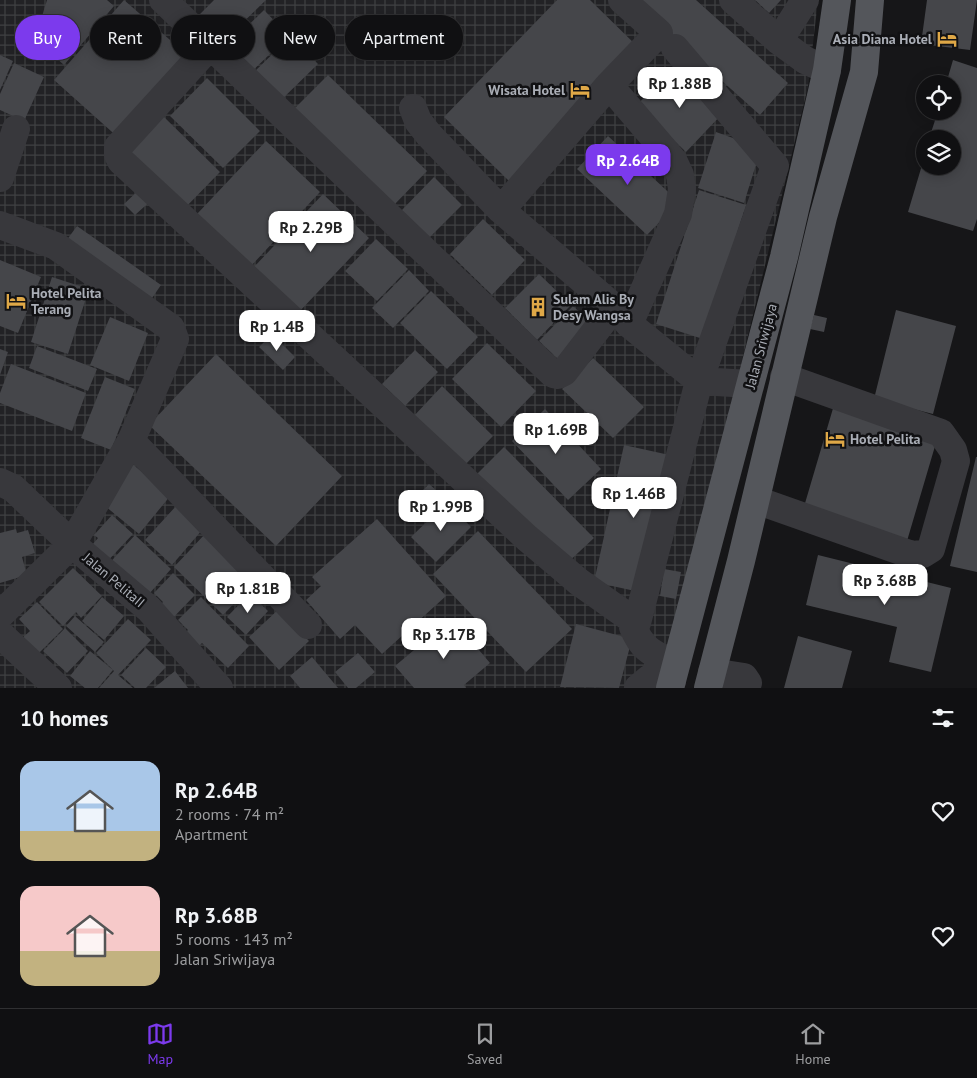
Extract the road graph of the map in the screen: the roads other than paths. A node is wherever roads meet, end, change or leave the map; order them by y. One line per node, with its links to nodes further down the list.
1 (163, 0): 7 (street)
2 (622, 0): 13 (street)
3 (733, 0): 8 (street)
4 (804, 0): 8 (street)
5 (837, 0): 12 (main road, Jalan Sriwijaya)
6 (870, 0): 16 (main road, Jalan Sriwijaya)
7 (178, 15)
8 (779, 41): 12 (street)
9 (674, 48): 18 (street)
10 (197, 60): 33 (street)
11 (225, 60): 22 (street)
12 (827, 70): 17 (main road, Jalan Sriwijaya)
13 (609, 84): 20 (street); 22 (street)
14 (413, 108): 20 (street)
15 (16, 129): 19 (street)
16 (841, 153): 17 (main road); 23 (main road, Jalan Sriwijaya)
17 (808, 154): 18 (street); 25 (main road, Jalan Sriwijaya)
18 (775, 166): 24 (street)
19 (0, 178)
20 (501, 210): 22 (street)
21 (0, 225): 26 (street)
22 (622, 315): 24 (street)
23 (784, 376): 28 (main road, Jalan Sriwijaya); 28 (street)
24 (699, 381): 25 (street); 33 (street)
25 (750, 384): 30 (main road, Jalan Sriwijaya)
26 (131, 441): 29 (street); 34 (street)
27 (0, 482): 29 (street, Jalan PelitaII)
28 (756, 500): 31 (main road, Jalan Sriwijaya)
29 (72, 544): 32 (street); 39 (street, Jalan PelitaII)
30 (705, 552): 31 (main road); 36 (main road, Jalan Sriwijaya)
31 (741, 561): 37 (main road, Jalan Sriwijaya)
32 (0, 615)
33 (638, 623): 36 (street)
34 (308, 624)
35 (0, 634): 38 (street)
36 (672, 678): 40 (street)
37 (710, 680): 41 (street)
38 (58, 688)
39 (219, 688)
40 (638, 688)
41 (746, 688)

